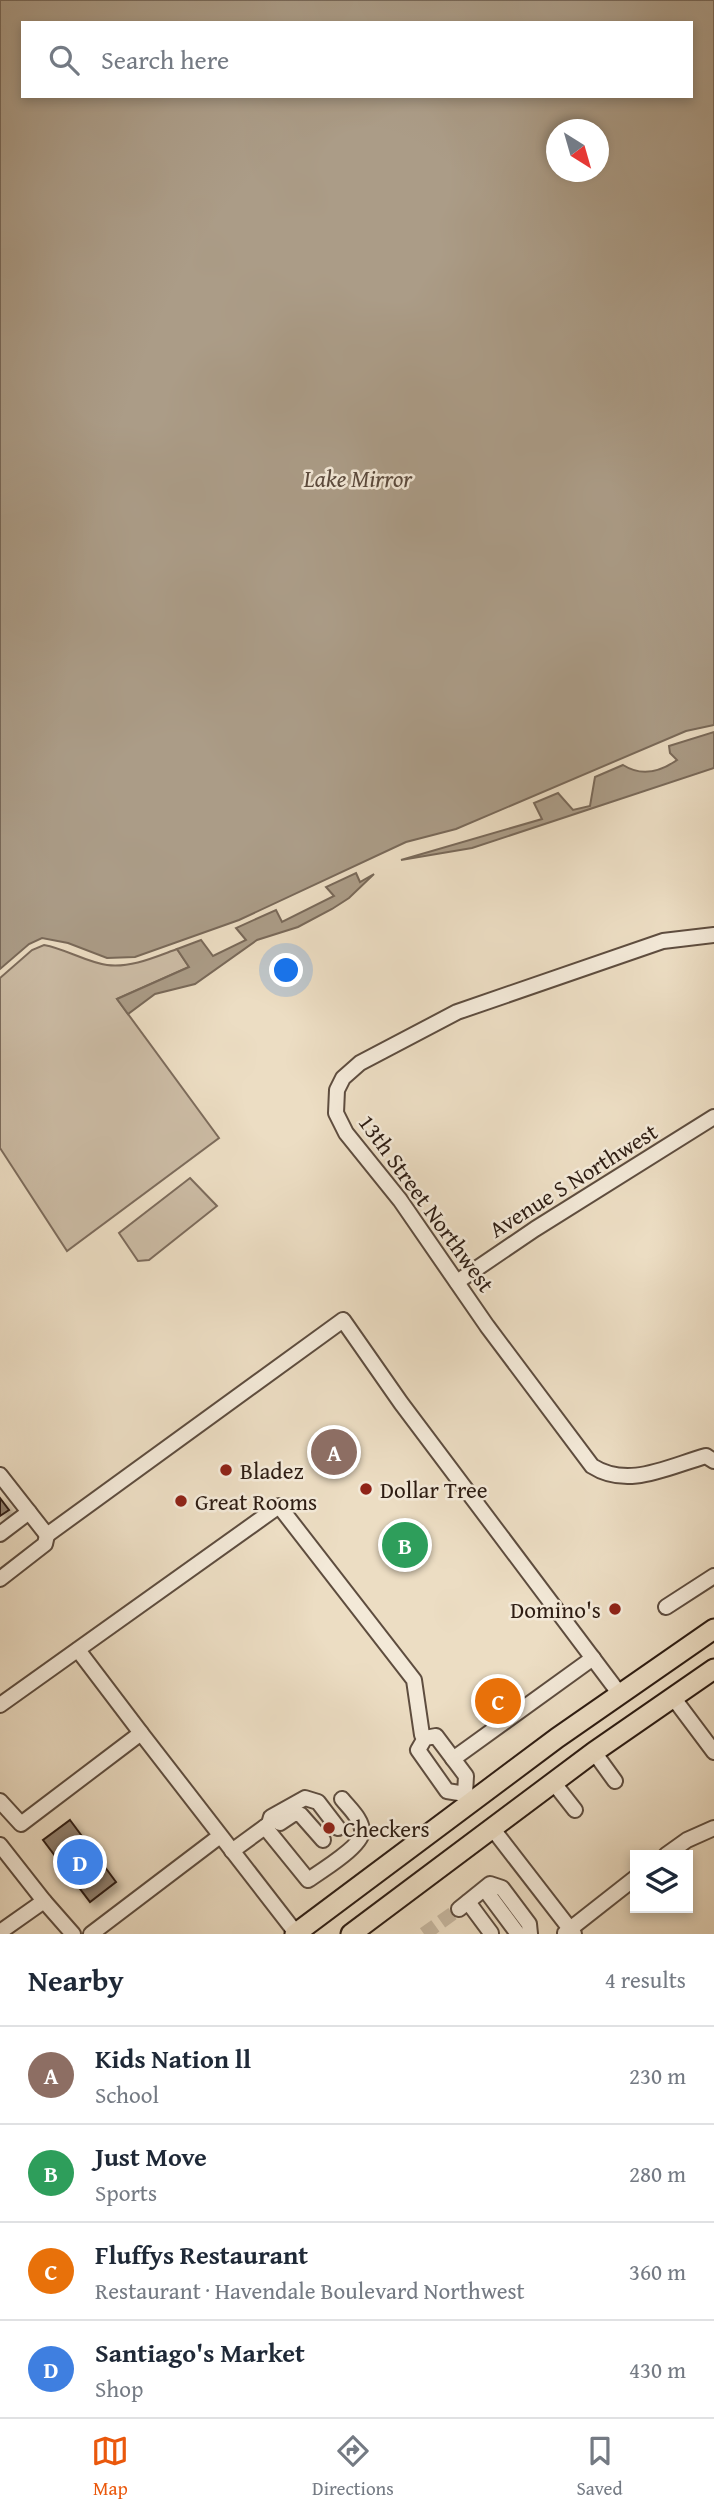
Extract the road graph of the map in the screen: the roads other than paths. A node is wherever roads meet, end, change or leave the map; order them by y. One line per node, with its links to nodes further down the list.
1 (714, 935): 3 (street, 13th Street Northwest)
2 (714, 1117): 3 (street, Avenue S Northwest)
3 (457, 1282): 4 (street, 13th Street Northwest)
4 (711, 1456)
5 (0, 1475): 6 (street)
6 (29, 1512): 7 (street); 8 (street)
7 (0, 1534)
8 (47, 1535): 10 (street); 14 (street)
9 (714, 1576): 11 (street)
10 (0, 1578)
11 (666, 1607)
12 (714, 1629): 16 (main road)
13 (78, 1650): 18 (street); 19 (street); 20 (street)
14 (593, 1658): 16 (street); 23 (street)
15 (714, 1669): 17 (main road)
16 (619, 1693): 26 (main road)
17 (672, 1696): 21 (main road); 22 (street)
18 (0, 1706)
19 (141, 1734): 28 (street); 33 (street)
20 (425, 1738): 23 (street); 26 (street)
21 (594, 1752): 24 (street); 25 (main road)
22 (714, 1752)
23 (453, 1759): 26 (street)
24 (615, 1781)
25 (553, 1782): 29 (street); 31 (main road)
26 (468, 1798): 31 (main road); 49 (main road)
27 (342, 1799): 35 (street)
28 (0, 1801)
29 (575, 1810)
30 (267, 1826): 35 (street); 37 (street); 38 (street); 38 (street)
31 (492, 1828): 45 (street); 50 (main road)
32 (714, 1828): 36 (street)
33 (220, 1836): 37 (street); 43 (street)
34 (0, 1845): 41 (street)
35 (353, 1847): 38 (street)
36 (673, 1850)
37 (232, 1851): 49 (street)
38 (337, 1859)
39 (630, 1882): 45 (street)
40 (493, 1888): 42 (street); 46 (street); 52 (street)
41 (44, 1901): 44 (street); 47 (street)
42 (508, 1921): 46 (street); 51 (street)
43 (111, 1928): 48 (street)
44 (0, 1932)
45 (569, 1932)
46 (490, 1933)
47 (73, 1934)
48 (91, 1934)
49 (296, 1934)
50 (351, 1934)
51 (518, 1934)
52 (529, 1934)

